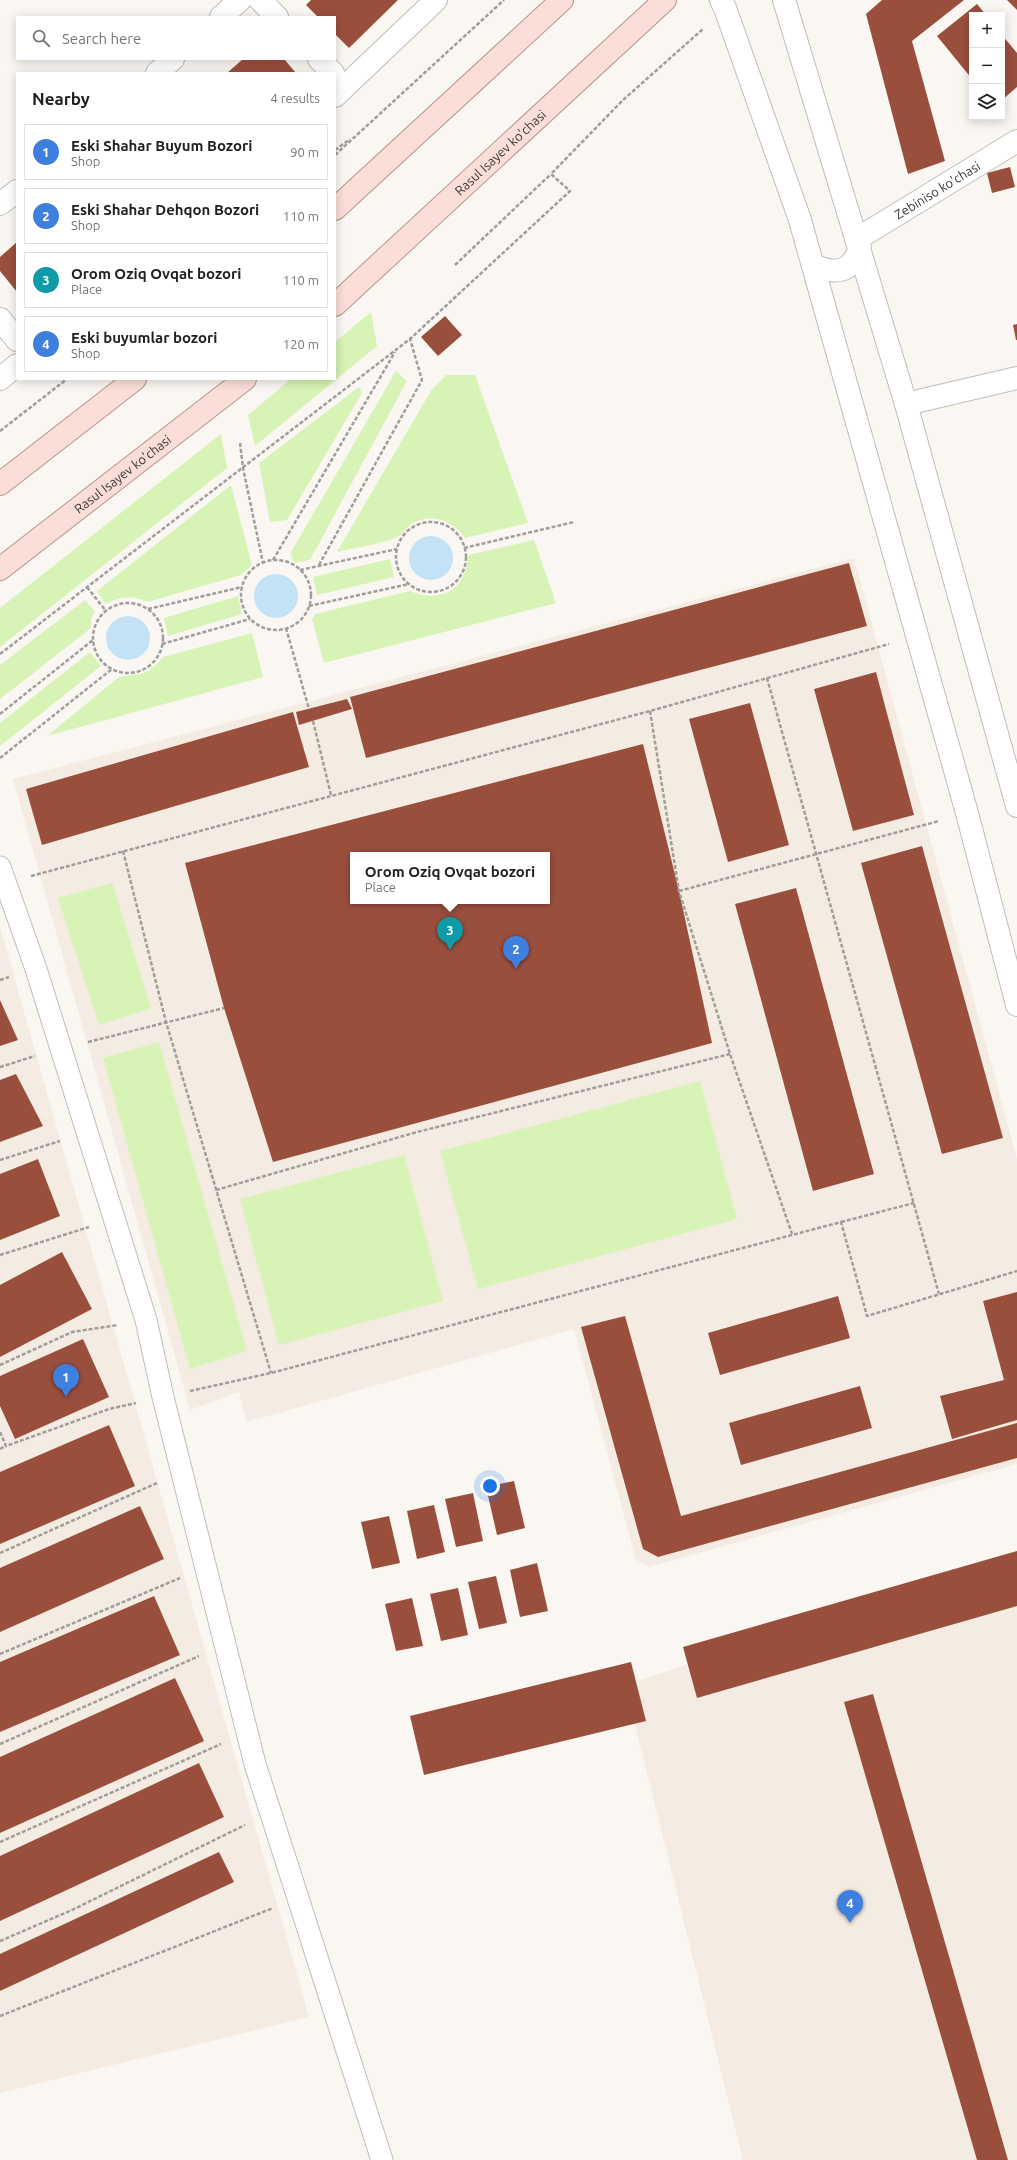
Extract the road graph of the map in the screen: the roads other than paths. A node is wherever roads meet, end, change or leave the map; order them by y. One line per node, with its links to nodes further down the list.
1 (240, 0): 8 (street)
2 (260, 0): 9 (street)
3 (436, 0): 14 (street)
4 (562, 0): 18 (main road)
5 (665, 0): 21 (main road, Rasul Isayev ko'chasi)
6 (784, 0): 19 (street)
7 (723, 4): 20 (street)
8 (222, 16)
9 (276, 16)
10 (172, 60): 12 (street)
11 (320, 60): 13 (street)
12 (158, 72)
13 (329, 72)
14 (337, 82)
15 (1017, 141): 19 (street, Zebiniso ko'chasi)
16 (16, 192): 17 (street)
17 (0, 204)
18 (336, 209)
19 (859, 244): 20 (street); 29 (street)
20 (813, 265): 35 (street)
21 (336, 304)
22 (0, 319): 23 (street)
23 (16, 339)
24 (16, 366): 26 (street)
25 (1017, 378): 29 (street)
26 (0, 379)
27 (134, 380): 30 (main road)
28 (244, 380): 31 (main road, Rasul Isayev ko'chasi)
29 (906, 404): 32 (street)
30 (0, 484)
31 (0, 569)
32 (1014, 779): 33 (street)
33 (1017, 806)
34 (3, 875): 36 (street)
35 (1017, 1005)
36 (382, 2160)

